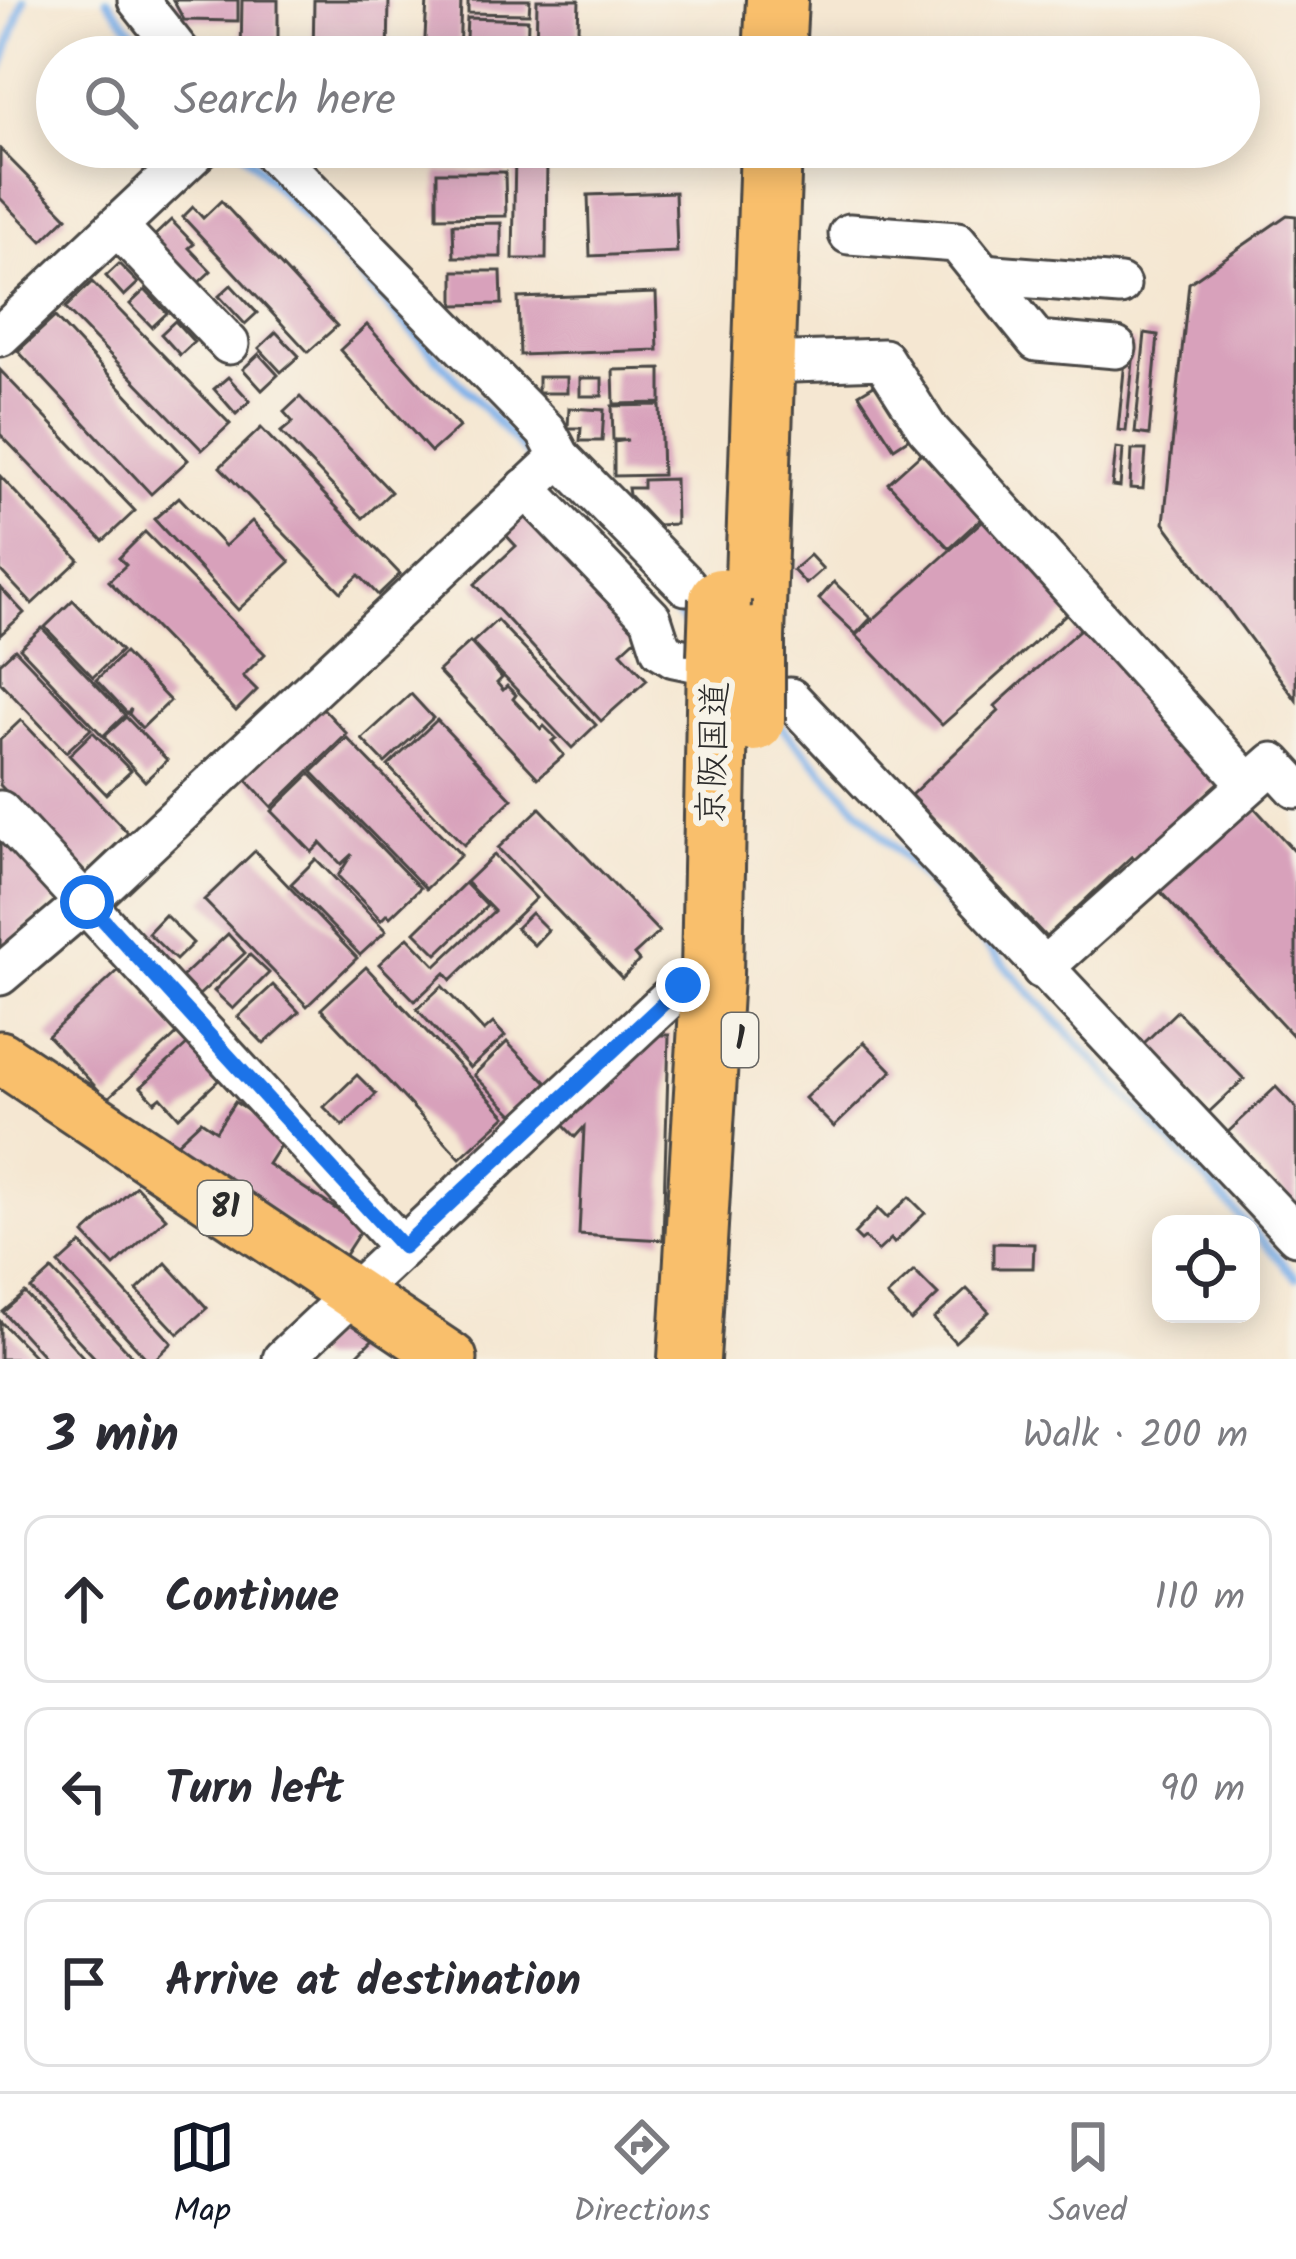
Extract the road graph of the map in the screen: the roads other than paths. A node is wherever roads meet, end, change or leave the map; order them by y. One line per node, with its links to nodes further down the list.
1 (138, 0): 4 (street)
2 (738, 0): 5 (highway)
3 (776, 0): 6 (highway)
4 (166, 36)
5 (737, 36)
6 (775, 36)
7 (178, 168): 11 (street)
8 (288, 168): 19 (street)
9 (735, 168): 21 (highway, 京阪国道 / 1)
10 (770, 168): 18 (highway, 京阪国道 / 1)
11 (116, 226): 15 (street); 16 (street)
12 (849, 233): 13 (street)
13 (982, 274): 14 (street); 17 (street)
14 (1120, 285)
15 (0, 336)
16 (229, 344)
17 (1115, 348)
18 (763, 363): 21 (highway, 京阪国道 / 1); 23 (street)
19 (560, 457): 20 (street); 21 (street)
20 (526, 488): 21 (street); 25 (street)
21 (719, 629): 22 (highway, 京阪国道 / 1, bridge); 28 (highway, 京阪国道 / 1)
22 (772, 709): 26 (street); 36 (highway, 京阪国道 / 1)
23 (1272, 778): 26 (street)
24 (0, 811): 25 (street)
25 (87, 902): 27 (street); 31 (street)
26 (1042, 969): 30 (street)
27 (0, 975)
28 (712, 975): 31 (street); 35 (highway, 京阪国道 / 1)
29 (0, 1057): 32 (main road, 81)
30 (1296, 1235)
31 (403, 1247): 32 (street)
32 (352, 1294): 33 (street); 34 (main road, 81)
33 (283, 1359)
34 (451, 1359)
35 (688, 1359)
36 (727, 1359)

